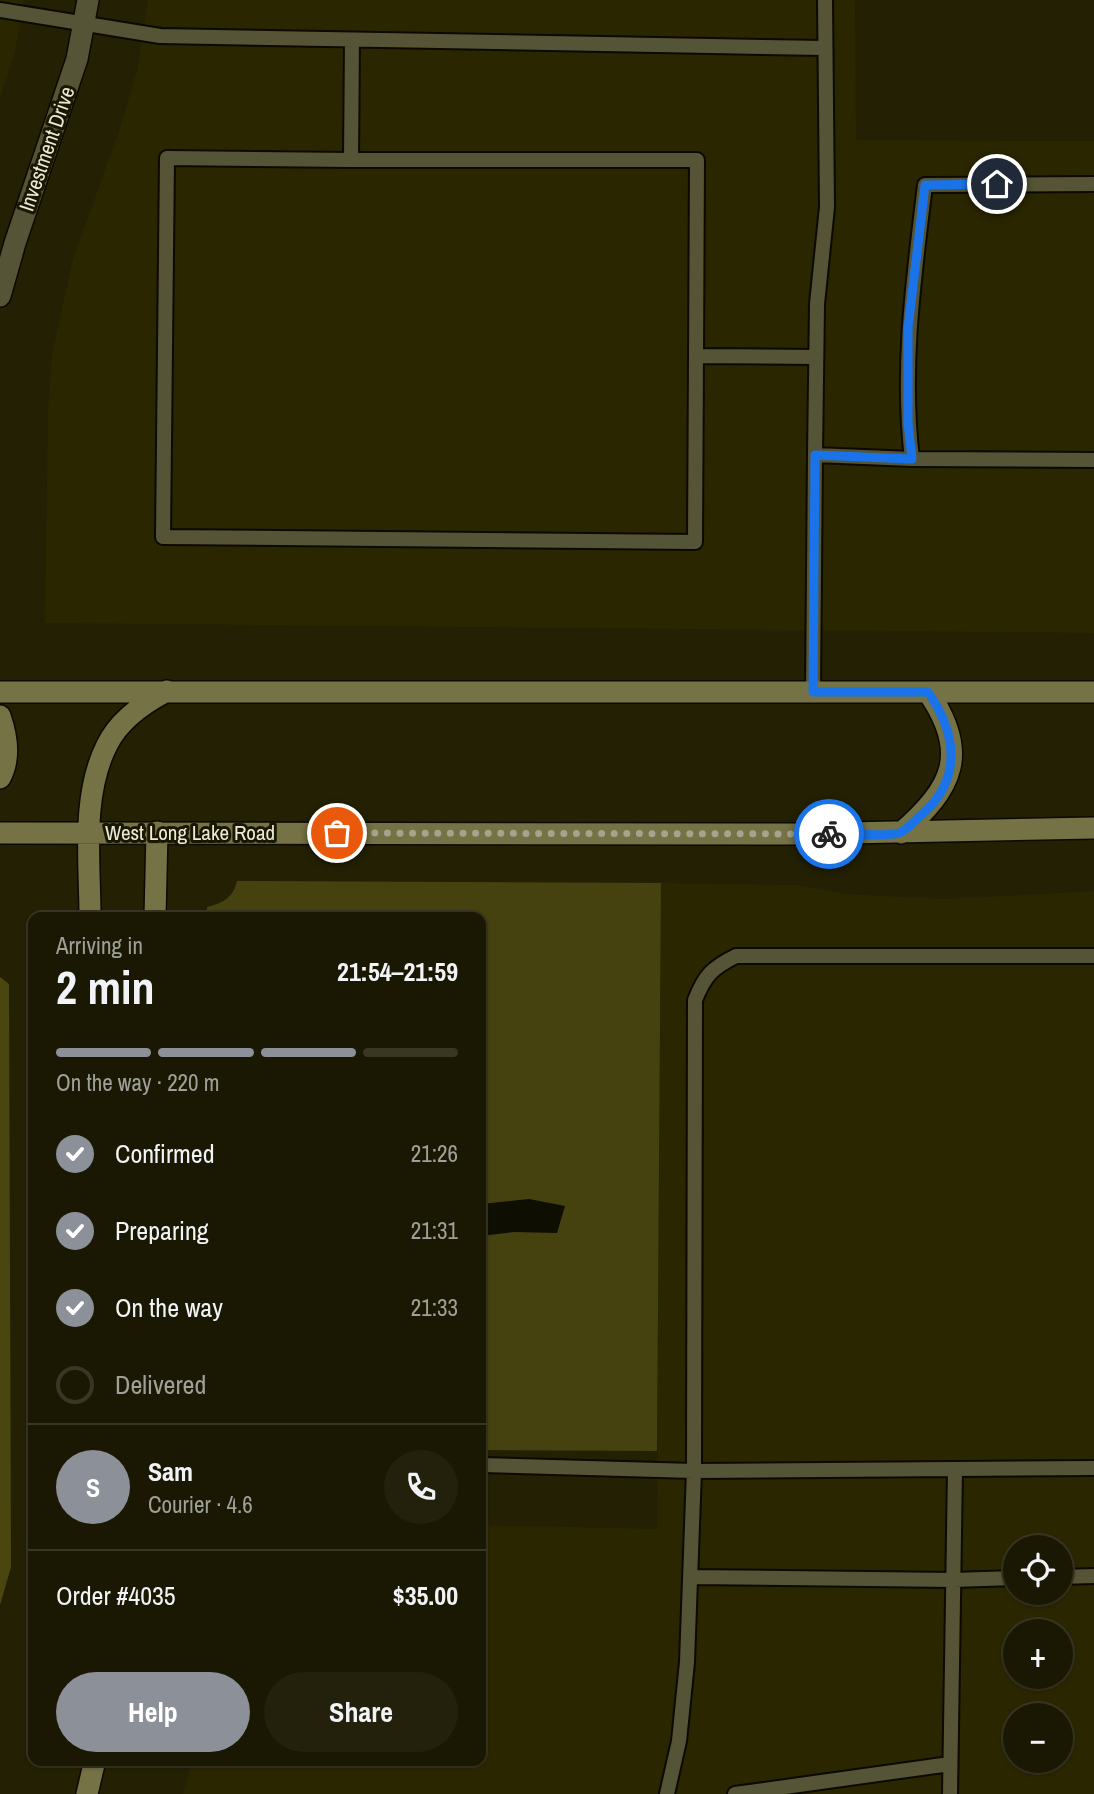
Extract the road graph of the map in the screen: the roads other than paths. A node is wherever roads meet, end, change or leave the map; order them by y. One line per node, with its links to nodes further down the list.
1 (88, 0): 4 (street, Investment Drive)
2 (825, 0): 6 (lane)
3 (0, 9): 4 (lane)
4 (84, 25): 5 (lane); 9 (street, Investment Drive)
5 (352, 41): 6 (lane); 7 (lane)
6 (824, 48): 12 (lane)
7 (351, 160): 11 (lane); 11 (lane)
8 (1094, 184): 14 (lane)
9 (7, 241): 10 (street, Investment Drive)
10 (0, 296)
11 (696, 356): 12 (lane)
12 (815, 357): 13 (lane)
13 (815, 455): 14 (lane); 18 (lane)
14 (912, 459): 15 (lane)
15 (1094, 460)
16 (168, 691): 17 (main road); 18 (main road); 24 (main road)
17 (0, 692)
18 (813, 692): 19 (main road)
19 (928, 692): 20 (main road); 27 (main road)
20 (1094, 692)
21 (0, 716): 22 (main road)
22 (0, 778)
23 (1094, 828): 27 (main road, West Long Lake Road)
24 (90, 832): 25 (main road, West Long Lake Road); 26 (main road, West Long Lake Road); 28 (main road)
25 (157, 832): 27 (main road, West Long Lake Road); 29 (main road)
26 (0, 833)
27 (901, 833)
28 (90, 912)
29 (155, 912)
30 (1094, 956): 34 (lane)
31 (486, 1465): 34 (lane)
32 (1094, 1468): 33 (lane)
33 (955, 1469): 34 (lane); 39 (lane)
34 (694, 1471): 36 (lane)
35 (1094, 1576): 37 (lane)
36 (690, 1577): 39 (lane); 43 (lane)
37 (1073, 1577)
38 (1003, 1578): 39 (lane)
39 (953, 1580): 40 (lane)
40 (950, 1764): 44 (lane); 45 (lane)
41 (94, 1766): 42 (main road)
42 (87, 1794)
43 (667, 1794)
44 (735, 1794)
45 (950, 1794)

